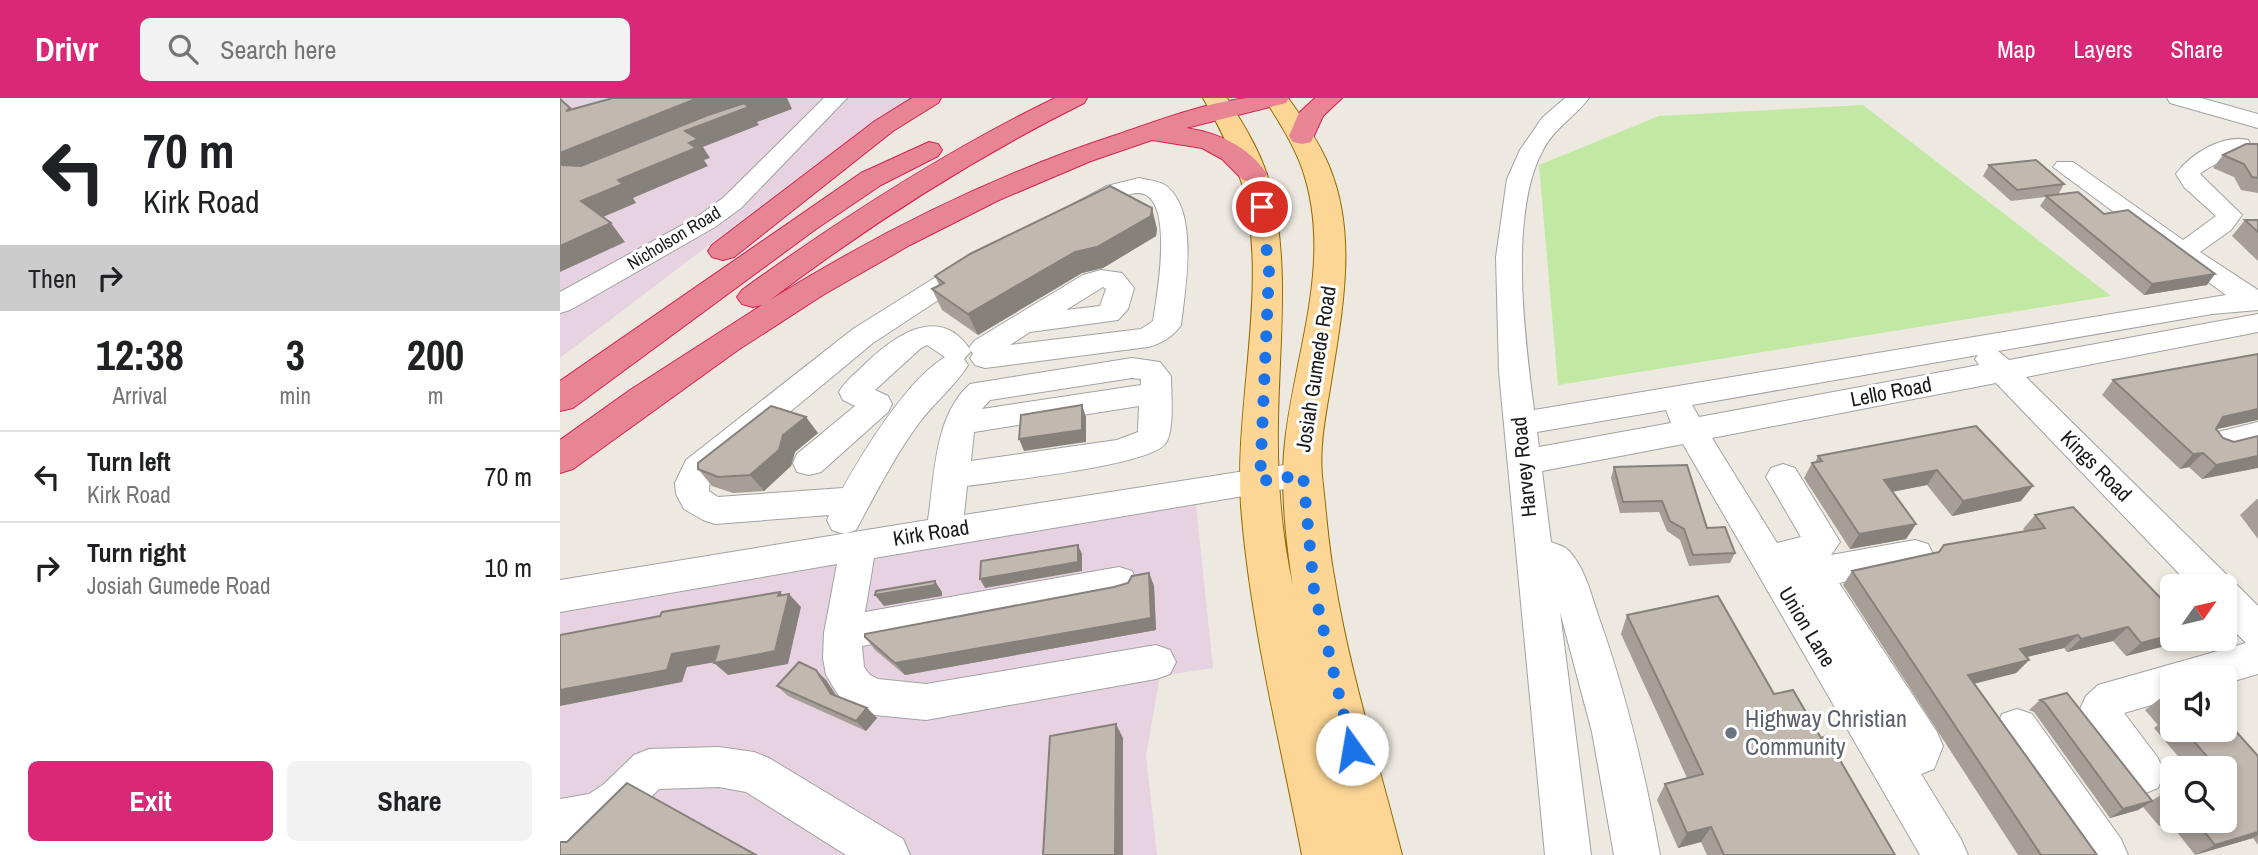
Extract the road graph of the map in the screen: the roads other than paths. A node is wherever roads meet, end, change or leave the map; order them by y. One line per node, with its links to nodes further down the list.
1 (836, 98): 19 (street, Nicholson Road)
2 (929, 98): 25 (highway)
3 (1032, 98): 26 (highway)
4 (1075, 98): 31 (highway)
5 (1277, 98): 9 (highway); 11 (main road, Josiah Gumede Road)
6 (1330, 98): 11 (highway)
7 (1578, 98): 28 (street, Harvey Road)
8 (2178, 98): 10 (street)
9 (1219, 103): 12 (highway); 15 (main road, Josiah Gumede Road)
10 (2258, 121)
11 (1302, 136): 37 (main road, Josiah Gumede Road)
12 (1138, 137): 15 (highway); 32 (highway)
13 (2239, 145): 17 (street)
14 (2066, 167): 17 (street)
15 (1253, 174): 37 (main road, Josiah Gumede Road)
16 (1049, 226): 23 (street)
17 (2184, 252): 20 (street)
18 (992, 255): 38 (street)
19 (560, 304)
20 (2257, 306): 22 (street, Lello Road); 24 (street, Lello Road)
21 (1024, 324): 23 (street)
22 (1977, 346): 24 (street, Kings Road); 27 (street, Lello Road)
23 (969, 356): 34 (street); 38 (street)
24 (2003, 372): 27 (street, Lello Road); 44 (street, Kings Road)
25 (560, 375)
26 (560, 399)
27 (1681, 414): 28 (street, Lello Road); 33 (street, Lello Road); 43 (street)
28 (1520, 424): 33 (street, Harvey Road)
29 (2258, 434): 30 (street)
30 (2221, 442)
31 (560, 445)
32 (560, 459)
33 (1524, 462): 41 (street, Harvey Road)
34 (810, 463)
35 (953, 476): 35 (street); 39 (street)
36 (1783, 477): 43 (street)
37 (1282, 478): 39 (street, Kirk Road); 60 (main road, Josiah Gumede Road); 61 (main road, Josiah Gumede Road)
38 (852, 500): 40 (street)
39 (944, 531): 40 (street, Kirk Road)
40 (846, 547): 46 (street, Kirk Road); 49 (street)
41 (1533, 554): 62 (street, Harvey Road); 63 (street)
42 (1914, 554): 43 (street)
43 (1786, 571): 64 (street)
44 (2202, 574)
45 (1119, 582): 49 (street)
46 (560, 596)
47 (2237, 609): 48 (street)
48 (2258, 631)
49 (844, 633): 51 (street)
50 (2258, 657): 52 (street)
51 (1156, 662)
52 (2228, 665)
53 (2160, 684): 55 (street)
54 (2017, 728): 65 (street)
55 (2143, 773)
56 (608, 810): 57 (street); 58 (street); 59 (street)
57 (560, 821)
58 (562, 855)
59 (887, 855)
60 (1328, 855)
61 (1376, 855)
62 (1568, 855)
63 (1637, 855)
64 (1945, 855)
65 (2105, 855)

